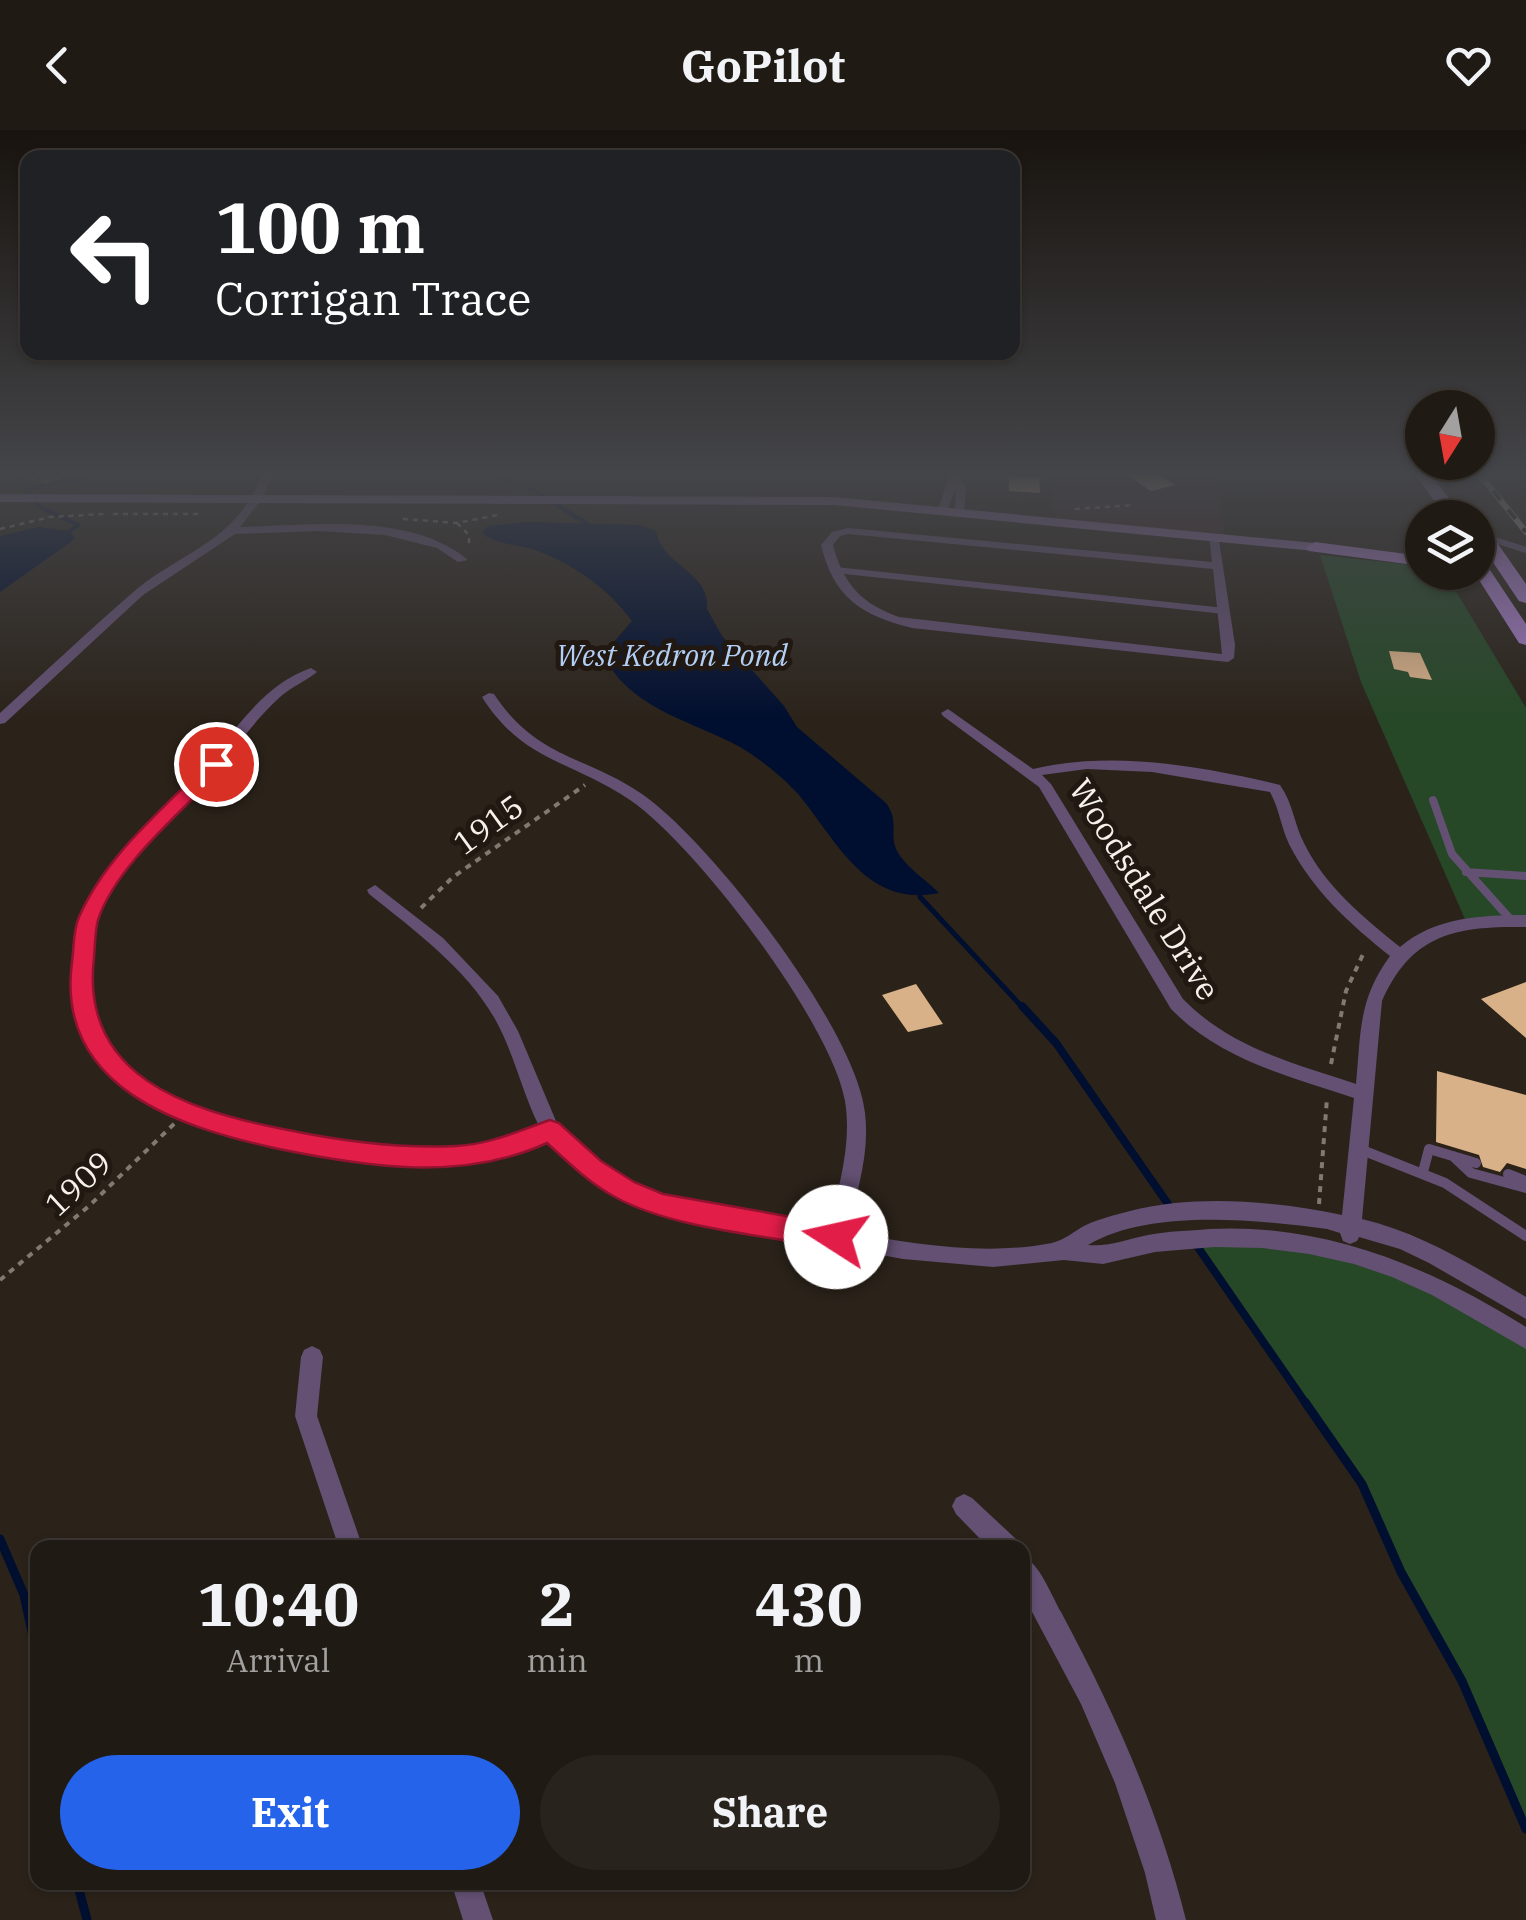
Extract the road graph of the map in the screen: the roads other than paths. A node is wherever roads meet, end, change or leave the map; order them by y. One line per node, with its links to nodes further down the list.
1 (196, 556): 21 (street)
2 (456, 556): 8 (street)
3 (832, 556): 10 (street)
4 (1109, 556): 9 (street)
5 (1217, 556): 9 (street)
6 (1492, 556): 15 (main road)
7 (1501, 556): 13 (main road)
8 (462, 560)
9 (1219, 566): 16 (street)
10 (834, 570): 16 (lane); 16 (street)
11 (1487, 590): 14 (main road)
12 (1493, 590): 14 (main road)
13 (1526, 597)
14 (1499, 599): 17 (main road)
15 (1526, 609)
16 (1225, 611)
17 (1526, 638)
18 (311, 672): 30 (street)
19 (489, 696): 39 (street)
20 (948, 714): 22 (street, Woodsdale Drive)
21 (0, 720)
22 (1033, 773): 28 (street); 29 (street, Woodsdale Drive)
23 (1433, 800): 24 (lane)
24 (1466, 872): 25 (lane); 27 (lane)
25 (1526, 876)
26 (375, 890): 30 (street)
27 (1519, 921): 28 (street)
28 (1398, 954): 29 (street)
29 (1362, 1093): 31 (street)
30 (550, 1130): 39 (street)
31 (1357, 1148): 34 (lane); 37 (street)
32 (1453, 1156): 33 (lane); 34 (lane); 36 (lane)
33 (1476, 1164)
34 (1423, 1172): 38 (lane)
35 (1508, 1174): 36 (lane)
36 (1526, 1184)
37 (1350, 1225): 40 (street); 41 (street); 42 (street)
38 (1526, 1236)
39 (836, 1237): 40 (street)
40 (1062, 1250): 41 (street)
41 (1350, 1250): 43 (street)
42 (1526, 1309)
43 (1526, 1338)
44 (312, 1357): 46 (street)
45 (964, 1506): 47 (street)
46 (348, 1540)
47 (999, 1540)
48 (1030, 1583): 51 (street)
49 (468, 1890): 50 (street)
50 (478, 1920)
51 (1172, 1920)

